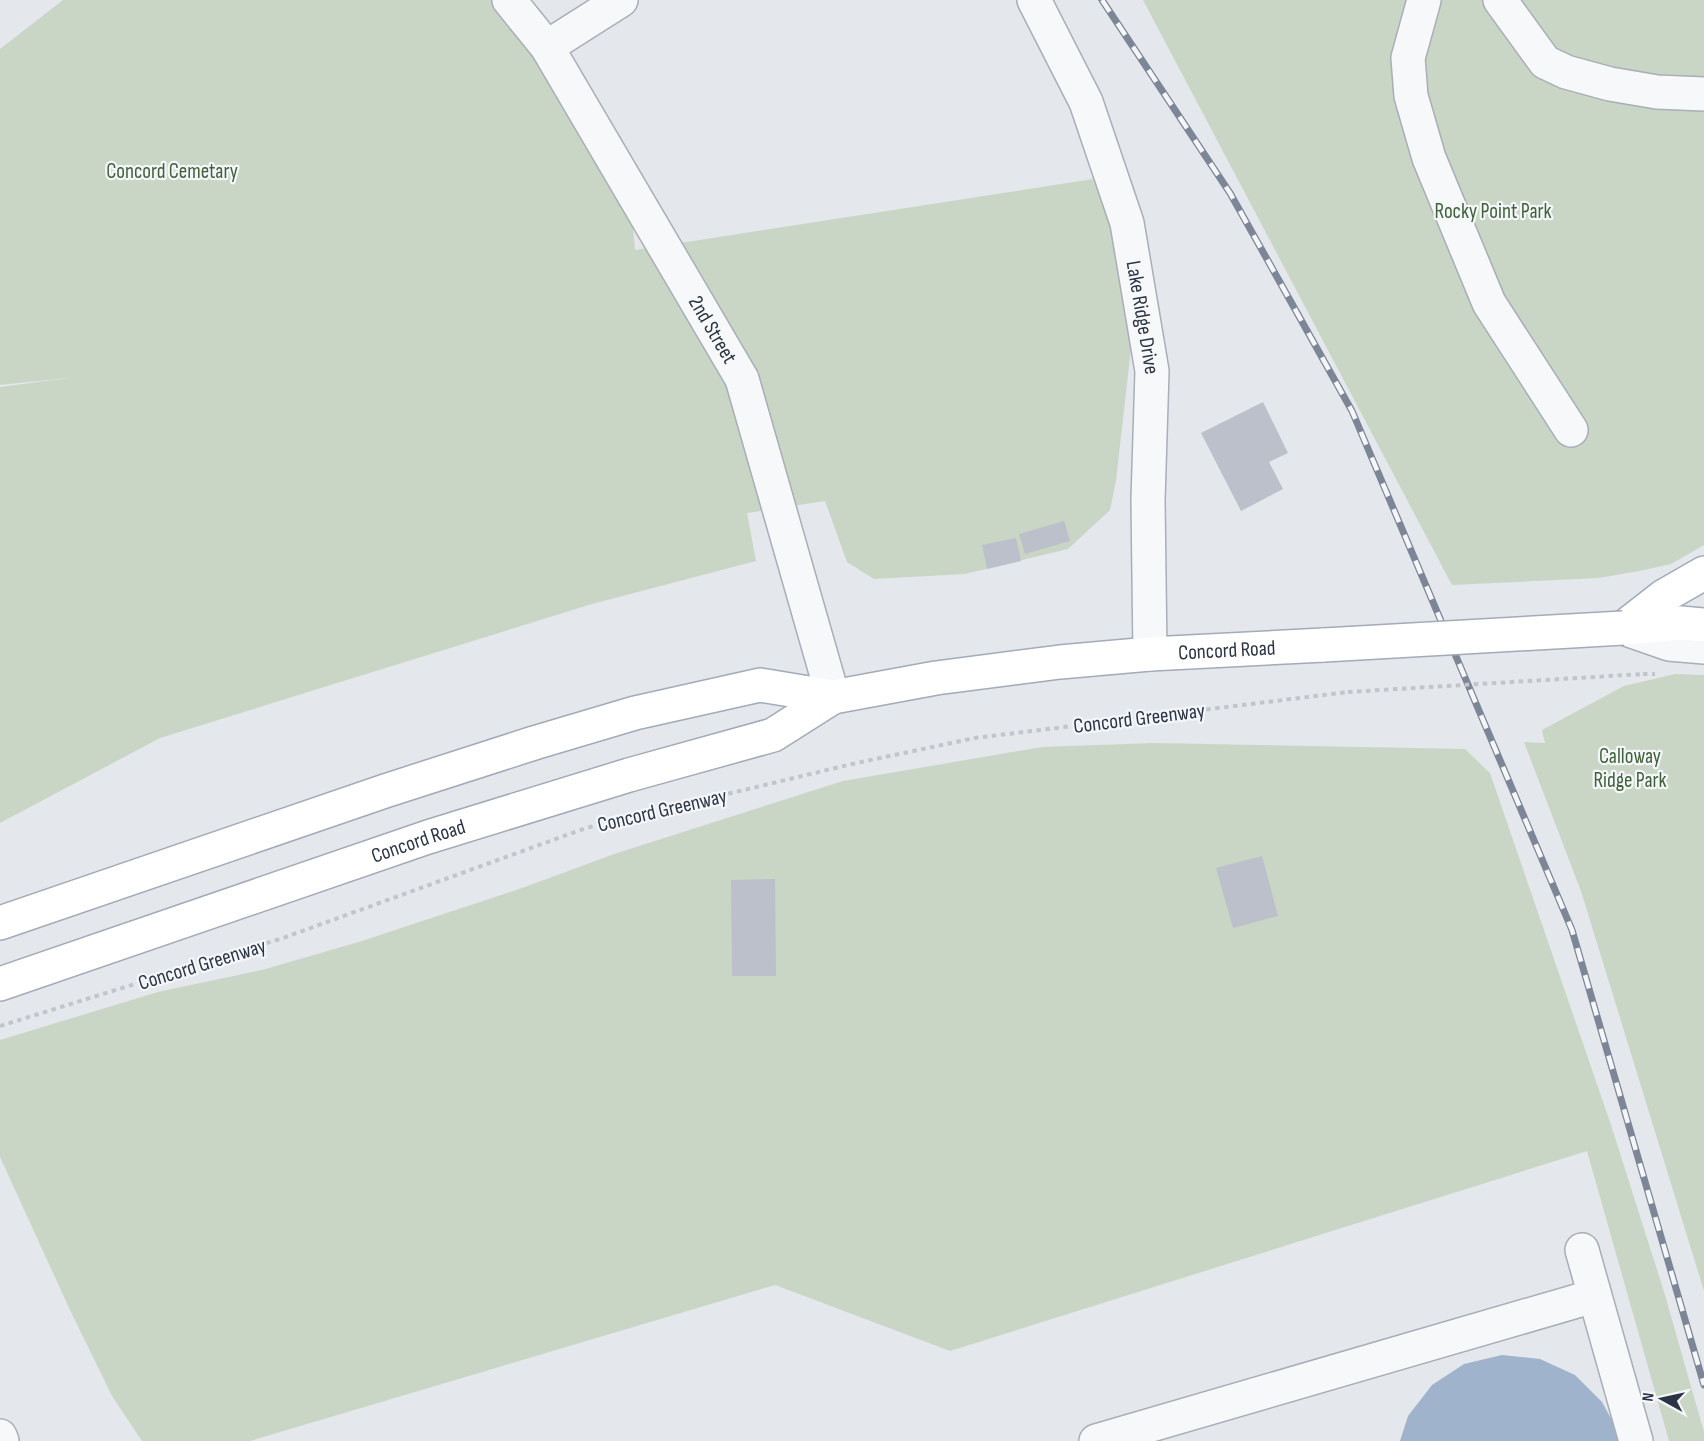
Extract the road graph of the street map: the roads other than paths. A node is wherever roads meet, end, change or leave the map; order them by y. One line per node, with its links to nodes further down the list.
1 (509, 0): 6 (street, 2nd Street)
2 (621, 0): 6 (street)
3 (1034, 0): 13 (street, Lake Ridge Drive)
4 (1424, 0): 8 (street)
5 (1500, 0): 7 (street)
6 (547, 46): 14 (street, 2nd Street)
7 (1704, 94)
8 (1572, 430)
9 (1704, 573): 11 (main road)
10 (1696, 620): 11 (main road, Concord Road)
11 (1623, 628): 12 (street); 13 (main road, Concord Road, bridge)
12 (1704, 647)
13 (1150, 654): 14 (main road, Concord Road)
14 (833, 697): 15 (main road, Concord Road); 16 (main road, Concord Road)
15 (0, 923)
16 (0, 984)
17 (1582, 1250): 18 (street)
18 (1594, 1296): 21 (street); 22 (street)
19 (0, 1436): 20 (street)
20 (2, 1441)
21 (1096, 1441)
22 (1636, 1441)

